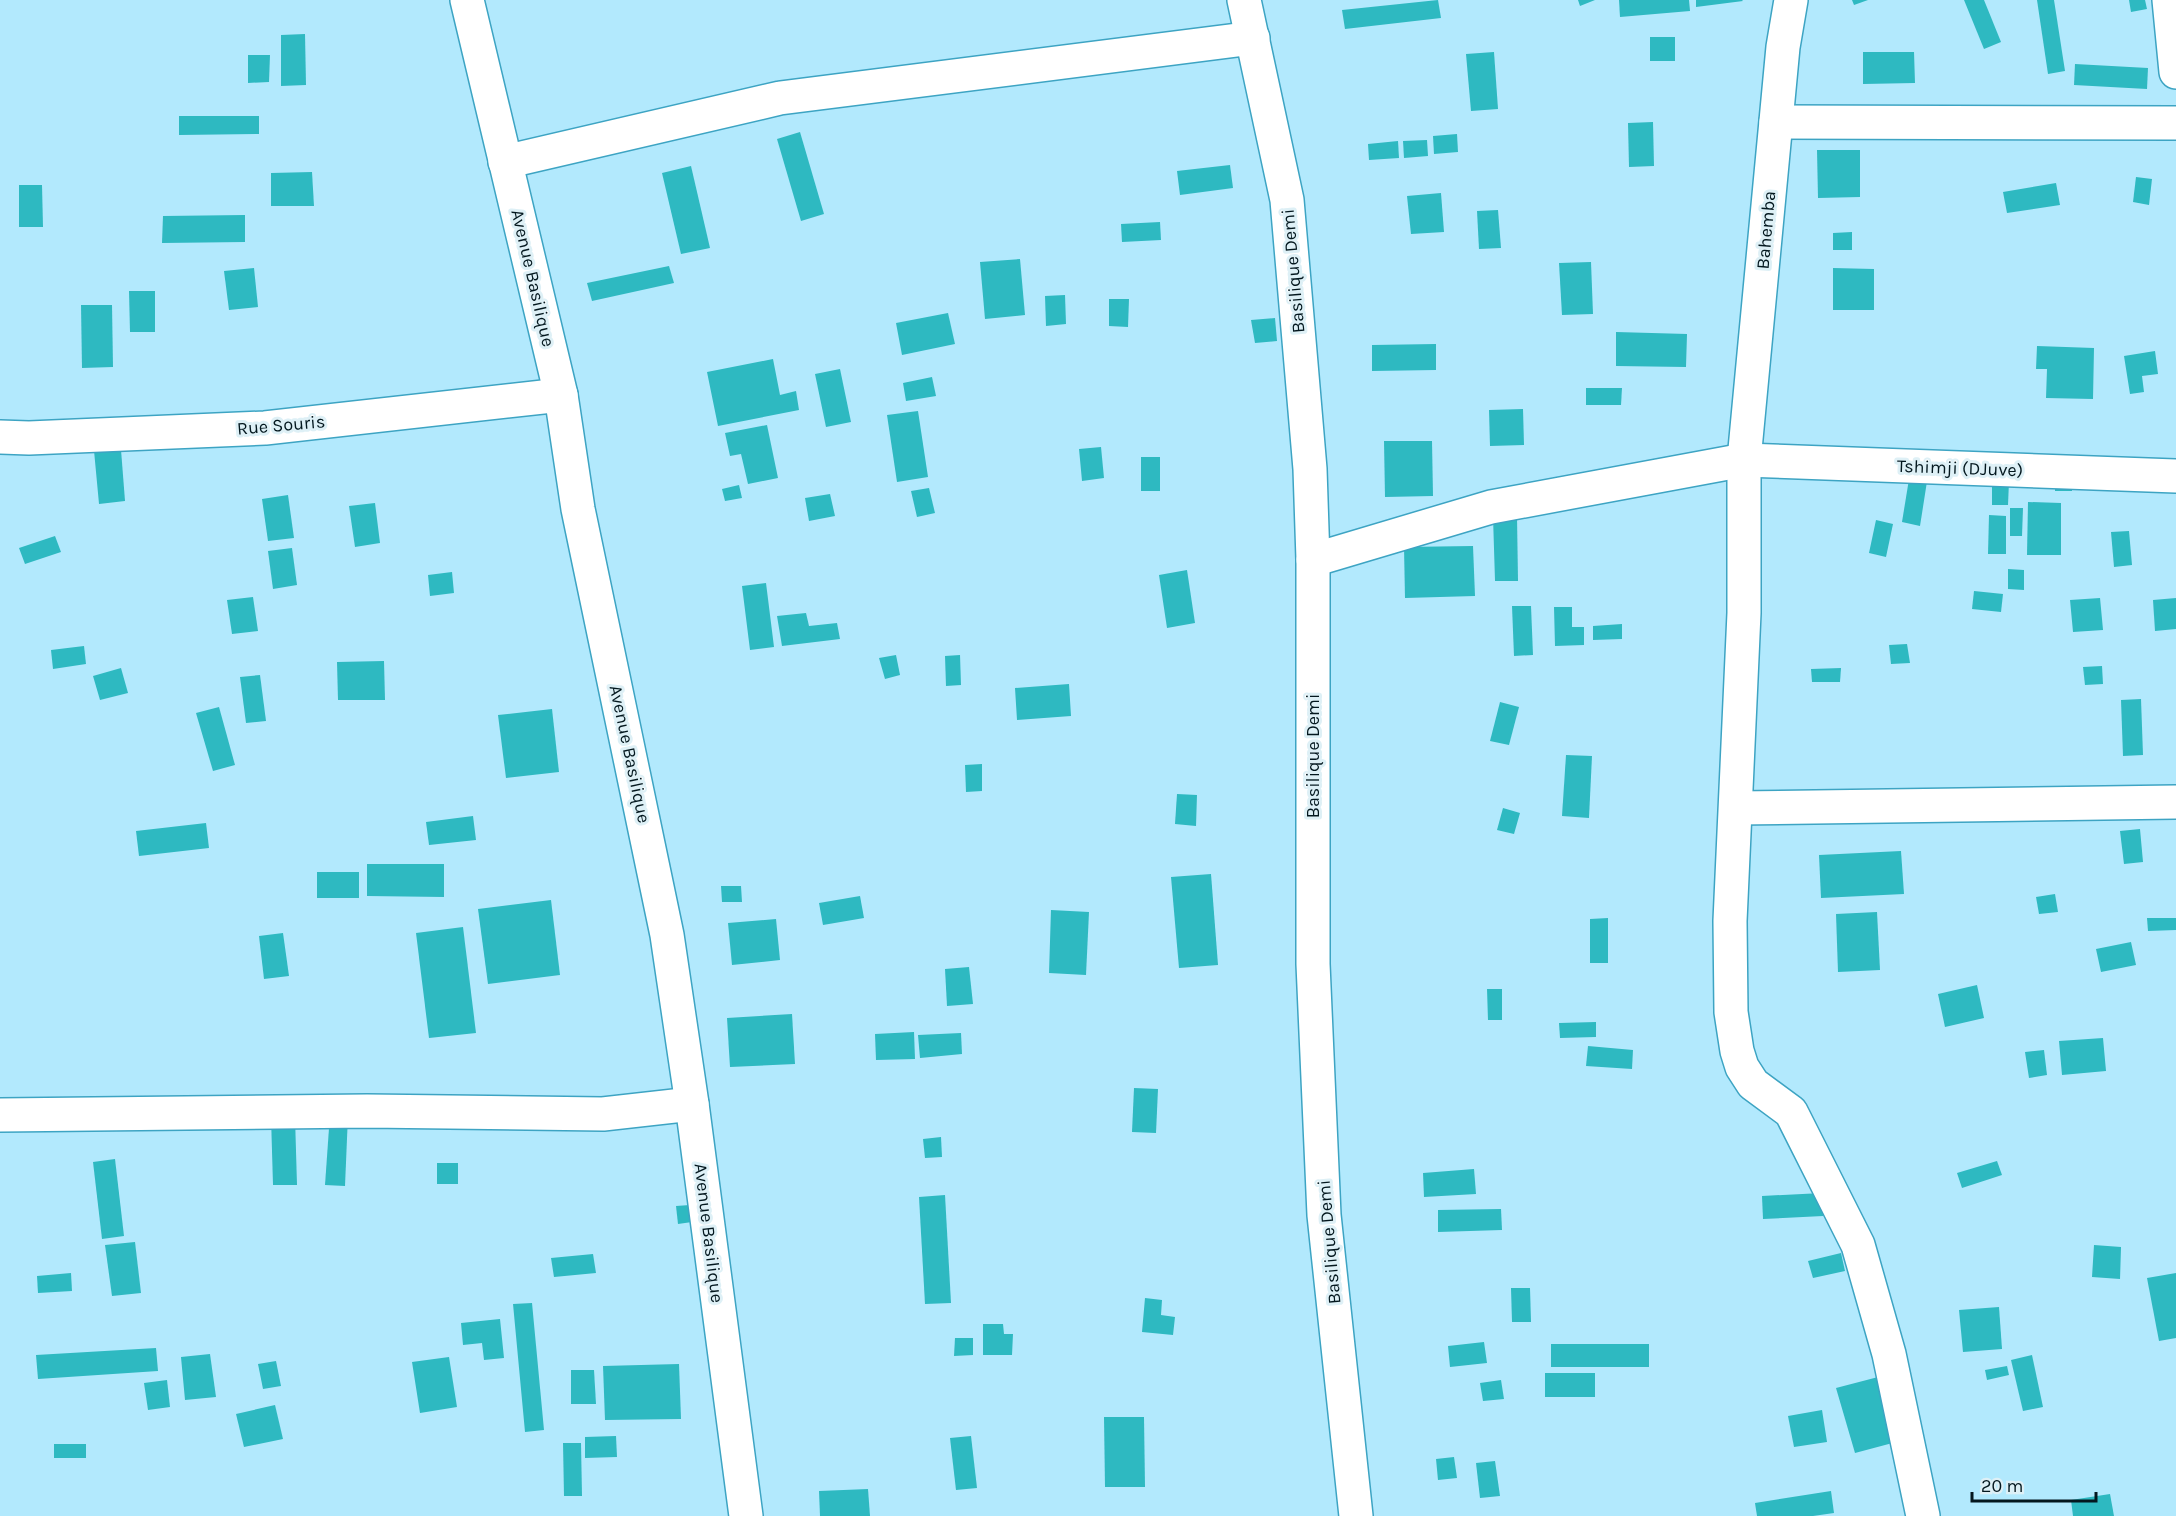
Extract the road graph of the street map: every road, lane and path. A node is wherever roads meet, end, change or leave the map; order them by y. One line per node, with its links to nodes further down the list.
1 (467, 0): 9 (street, Avenue Basilique)
2 (1244, 0): 5 (street, Basilique Demi)
3 (1791, 0): 7 (street, Bahemba)
4 (2169, 0): 6 (street)
5 (1253, 38): 9 (street); 14 (street, Basilique Demi)
6 (2176, 72)
7 (1776, 122): 8 (street); 12 (street, Bahemba)
8 (2176, 123)
9 (505, 162): 10 (street, Avenue Basilique)
10 (561, 395): 11 (street, Rue Souris); 17 (street, Avenue Basilique)
11 (0, 437)
12 (1744, 460): 13 (street, Tshimji (DJuve)); 14 (street, Tshimji (DJuve)); 16 (street, Bahemba)
13 (2176, 476)
14 (1313, 560): 20 (street, Basilique Demi)
15 (2176, 802): 16 (street)
16 (1736, 807): 21 (street, Bahemba)
17 (692, 1104): 18 (street); 19 (street, Avenue Basilique)
18 (0, 1115)
19 (746, 1516)
20 (1356, 1516)
21 (1923, 1516)

